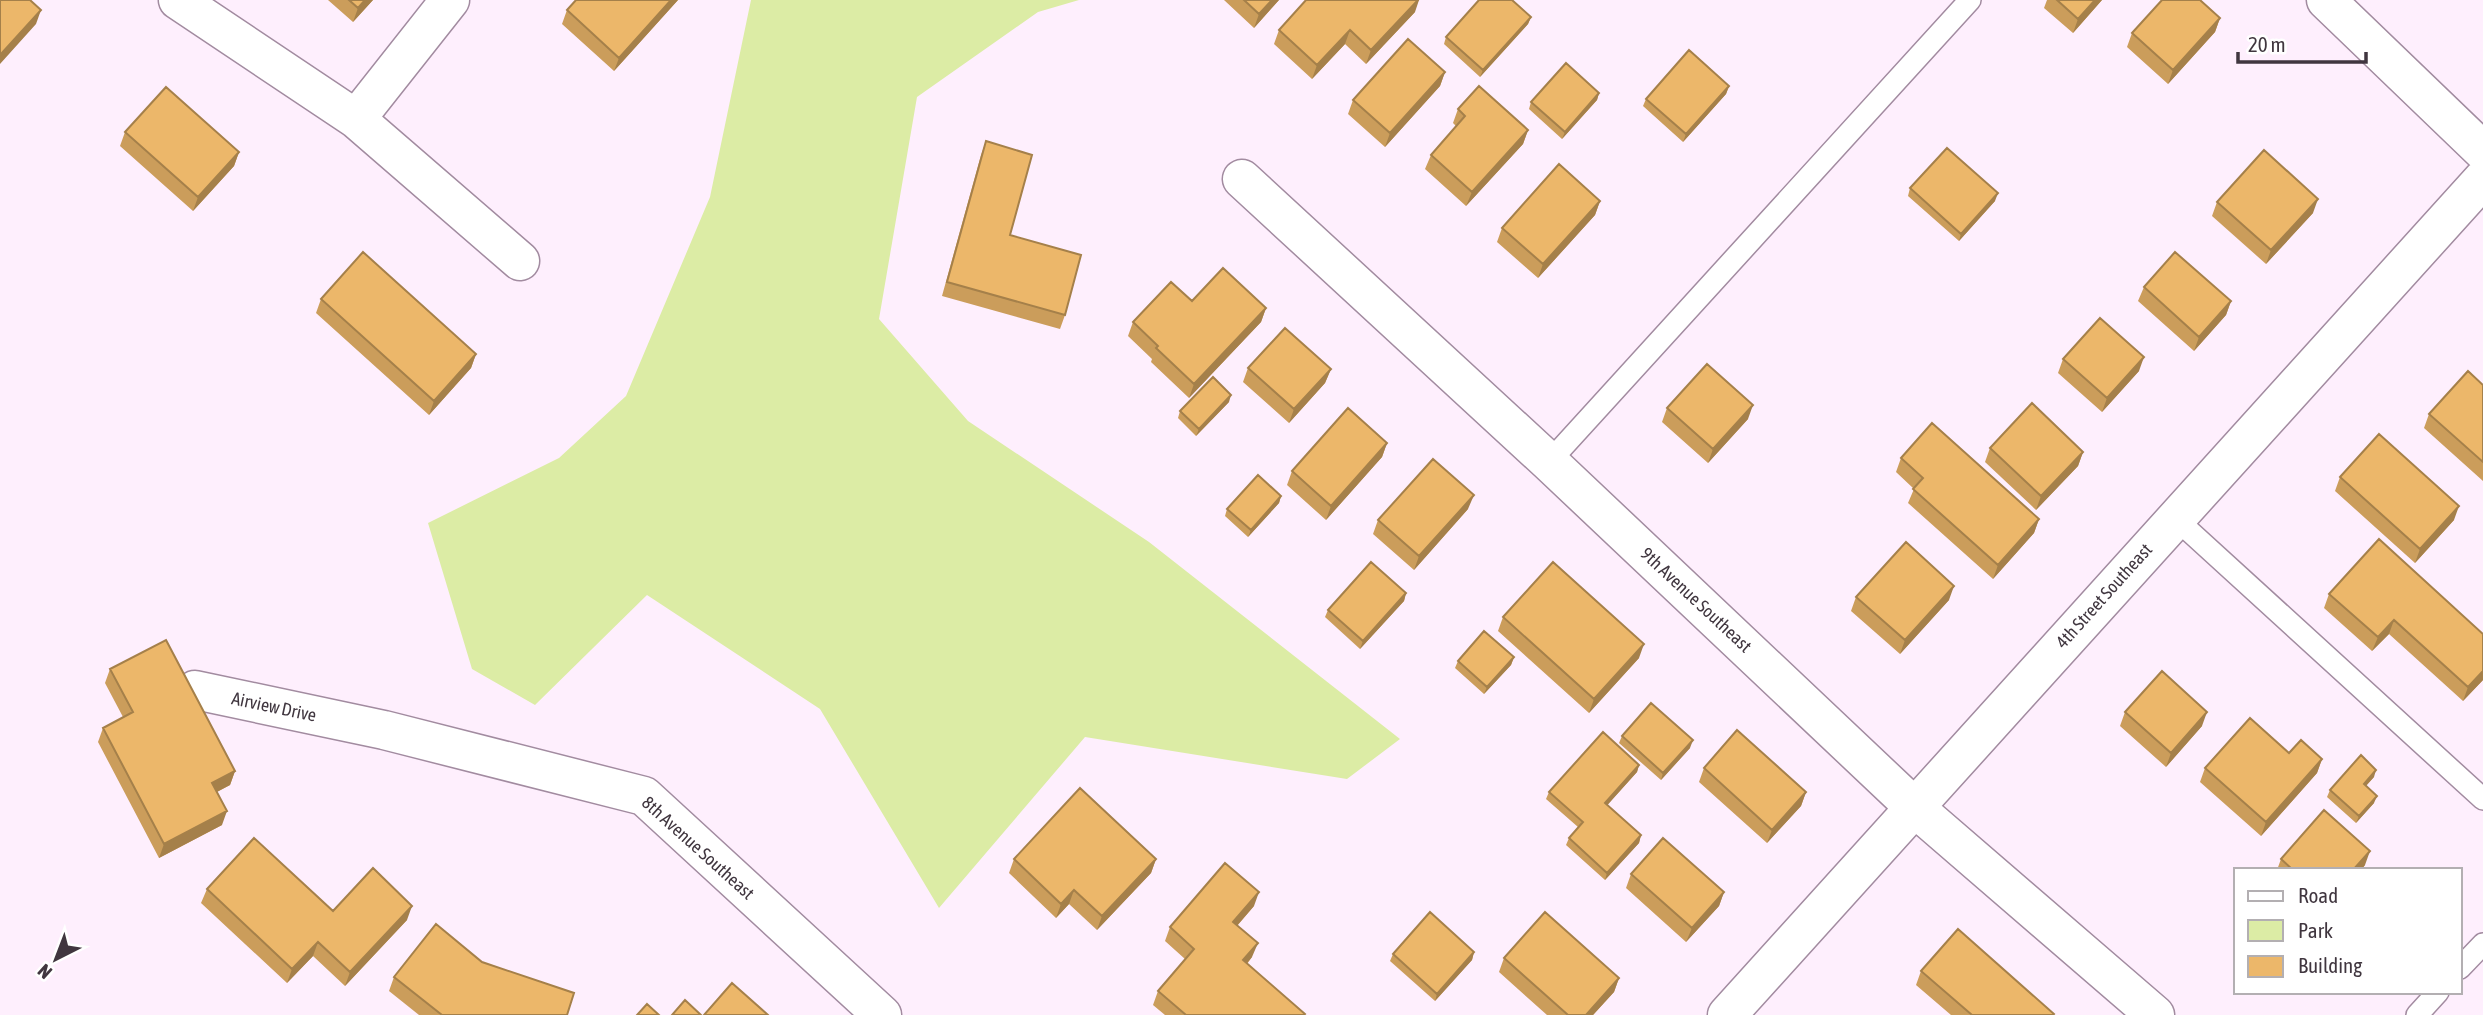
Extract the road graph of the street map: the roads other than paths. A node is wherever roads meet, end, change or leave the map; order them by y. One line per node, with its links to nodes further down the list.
1 (178, 0): 5 (street)
2 (450, 0): 5 (street)
3 (1970, 0): 10 (lane)
4 (2326, 0): 6 (street)
5 (356, 119): 9 (street)
6 (2483, 151)
7 (1242, 179): 10 (street, 9th Avenue Southeast)
8 (2483, 179): 11 (street, 4th Street Southeast)
9 (520, 261)
10 (1549, 462): 15 (street, 9th Avenue Southeast)
11 (2175, 518): 14 (lane); 15 (street, 4th Street Southeast)
12 (195, 690): 13 (street, Airview Drive)
13 (353, 723): 19 (street, 8th Avenue Southeast)
14 (2483, 799)
15 (1914, 807): 20 (street, 4th Street Southeast); 21 (street, 9th Avenue Southeast)
16 (2483, 944): 17 (lane)
17 (2462, 966)
18 (2436, 994): 22 (lane)
19 (882, 1015)
20 (1727, 1015)
21 (2155, 1015)
22 (2417, 1015)

